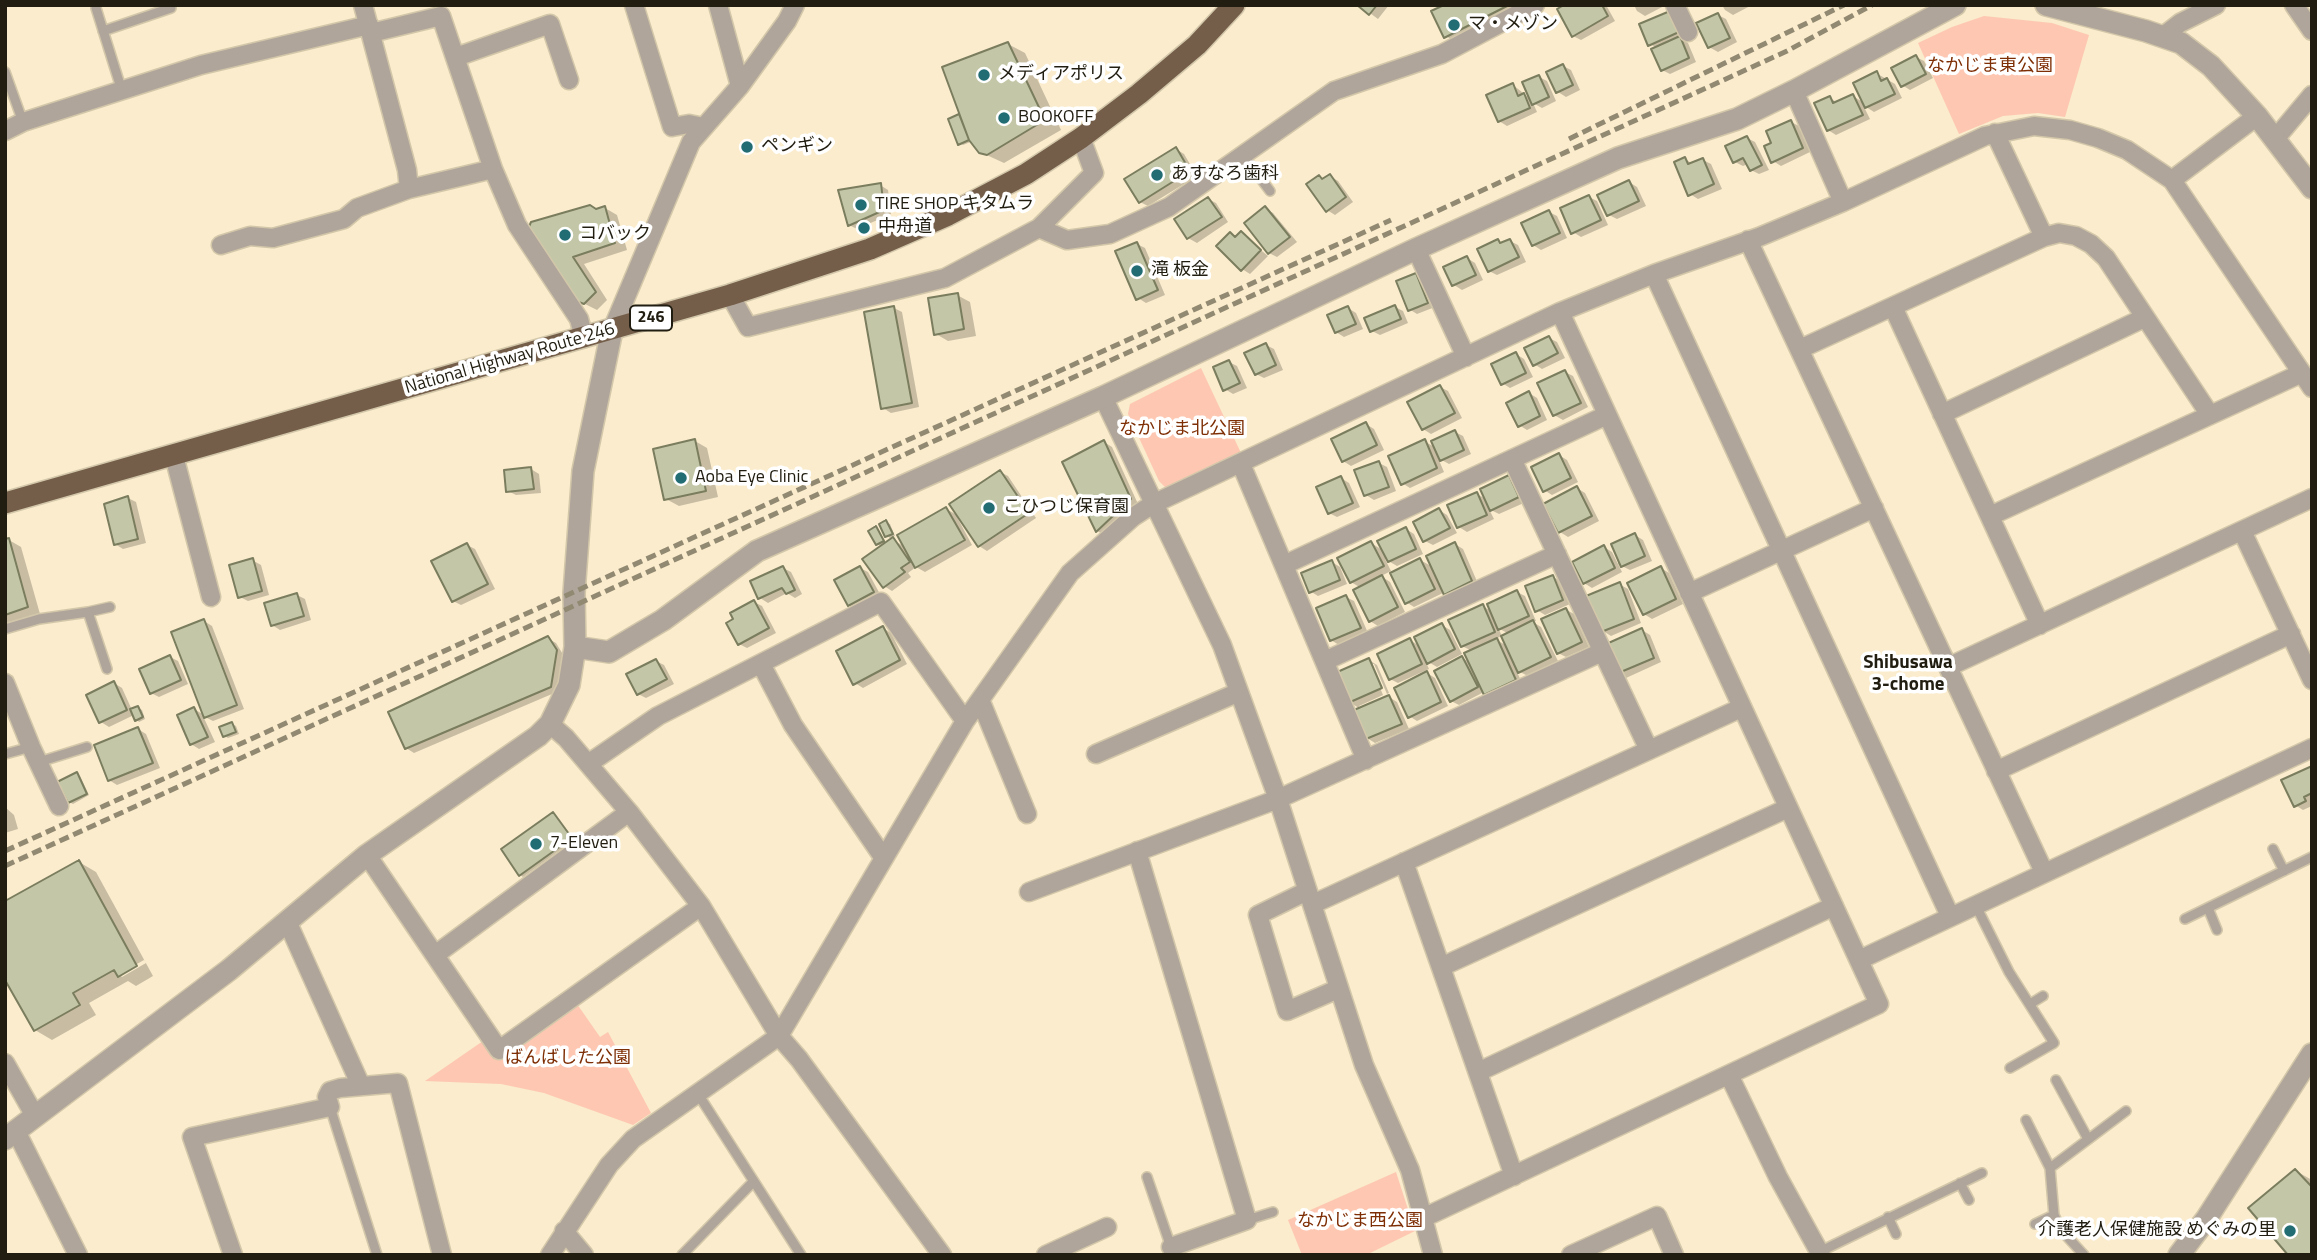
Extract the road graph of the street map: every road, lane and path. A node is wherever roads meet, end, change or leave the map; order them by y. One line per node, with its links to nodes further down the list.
1 (363, 5): 14 (street)
2 (634, 5): 28 (street)
3 (718, 5): 22 (street)
4 (795, 5): 22 (street)
5 (1234, 5): 31 (highway, National Highway Route 246 / 246)
6 (1535, 5): 33 (street)
7 (1675, 5): 17 (street)
8 (1955, 5): 24 (street)
9 (2046, 5): 18 (street)
10 (2216, 5): 18 (street)
11 (2294, 5): 16 (street)
12 (96, 8): 15 (lane)
13 (171, 8): 15 (lane)
14 (370, 29): 19 (street); 23 (street); 37 (street)
15 (103, 31): 23 (lane)
16 (2312, 31)
17 (1688, 32)
18 (2162, 37): 26 (street)
19 (456, 57): 21 (street); 34 (street)
20 (5, 72): 27 (lane)
21 (569, 80)
22 (740, 86): 28 (street)
23 (122, 91): 27 (street)
24 (1794, 91): 39 (street); 44 (street)
25 (2312, 95): 32 (street)
26 (2257, 116): 32 (street); 35 (street)
27 (23, 122): 29 (street)
28 (703, 127): 50 (street)
29 (5, 131)
30 (1995, 133): 35 (street); 39 (street); 41 (street)
31 (1081, 138): 40 (street); 46 (highway, National Highway Route 246 / 246)
32 (2276, 138): 36 (street)
33 (1243, 155): 38 (lane); 40 (street)
34 (493, 169): 37 (street); 51 (street)
35 (2172, 180): 54 (street)
36 (2312, 188)
37 (410, 189): 43 (street)
38 (1270, 191)
39 (1843, 202): 42 (street)
40 (1040, 228): 46 (street)
41 (2044, 237): 47 (street); 49 (street)
42 (1748, 240): 45 (street); 52 (street)
43 (221, 245)
44 (1416, 249): 53 (street); 55 (street)
45 (1654, 274): 48 (street); 68 (street)
46 (730, 295): 50 (highway, National Highway Route 246 / 246)
47 (1893, 307): 52 (street); 56 (street)
48 (1560, 313): 53 (street); 57 (street)
49 (2144, 318): 56 (street); 58 (street)
50 (612, 330): 51 (highway, National Highway Route 246 / 246); 78 (street)
51 (584, 338): 59 (highway, National Highway Route 246 / 246)
52 (1800, 349): 65 (street)
53 (1466, 357): 61 (street)
54 (2307, 380): 58 (street)
55 (1103, 397): 64 (street); 78 (street)
56 (1942, 414): 66 (street)
57 (1607, 415): 60 (street); 71 (street)
58 (2210, 415): 66 (street)
59 (174, 456): 63 (highway, National Highway Route 246 / 246); 72 (street)
60 (1512, 459): 69 (street); 70 (street)
61 (1241, 464): 64 (street); 70 (street)
62 (2312, 498): 67 (street)
63 (5, 503)
64 (1153, 504): 86 (street); 87 (street)
65 (1874, 508): 68 (street); 82 (street)
66 (1990, 516): 75 (street)
67 (2242, 531): 75 (street); 77 (street)
68 (1781, 551): 71 (street); 119 (street)
69 (1557, 554): 79 (street); 80 (street)
70 (1284, 565): 80 (street)
71 (1689, 593): 88 (street)
72 (211, 597)
73 (110, 607): 74 (lane)
74 (88, 612): 76 (lane); 83 (lane)
75 (2040, 625): 82 (street)
76 (5, 628)
77 (2291, 634): 84 (street); 99 (street)
78 (575, 647): 90 (street)
79 (1602, 652): 93 (street); 97 (street)
80 (1325, 662): 97 (street)
81 (761, 664): 89 (street); 98 (street); 108 (street)
82 (1948, 667): 99 (street)
83 (107, 668)
84 (2312, 680)
85 (5, 684): 95 (street)
86 (1239, 692): 96 (street); 100 (street)
87 (981, 702): 89 (street); 104 (street)
88 (1741, 708): 93 (street); 102 (street)
89 (965, 721): 108 (street)
90 (550, 724): 98 (street); 107 (street)
91 (87, 747): 95 (lane)
92 (2312, 748): 112 (street)
93 (1649, 750): 110 (street)
94 (5, 754): 95 (lane)
95 (35, 754): 101 (street)
96 (1096, 754)
97 (1366, 760): 100 (street)
98 (588, 764): 103 (street)
99 (1996, 771): 112 (street)
100 (1278, 799): 106 (street); 114 (street)
101 (59, 806)
102 (1788, 808): 117 (street); 125 (street)
103 (629, 812): 116 (street); 123 (street)
104 (1027, 814)
105 (2273, 849): 111 (lane)
106 (1138, 851): 113 (street); 155 (street)
107 (367, 855): 121 (street); 123 (street)
108 (883, 857): 129 (street)
109 (2312, 857): 111 (lane)
110 (1405, 862): 114 (street); 125 (street)
111 (2284, 871): 118 (lane)
112 (2044, 872): 115 (street)
113 (1029, 892)
114 (1310, 898): 126 (street); 126 (street)
115 (1975, 904): 119 (street); 128 (lane)
116 (701, 906): 123 (street); 129 (street)
117 (1833, 906): 124 (street); 133 (street)
118 (2208, 908): 120 (lane); 122 (lane)
119 (1950, 916): 124 (street)
120 (2185, 919)
121 (287, 921): 136 (street); 140 (street)
122 (2217, 929)
123 (435, 955)
124 (1859, 960): 134 (street)
125 (1441, 967): 133 (street)
126 (1338, 989): 154 (street)
127 (2043, 996): 128 (lane)
128 (2030, 1004): 132 (lane)
129 (779, 1037): 137 (street); 172 (street)
130 (2312, 1054): 177 (street)
131 (5, 1063): 140 (street)
132 (2010, 1068)
133 (1478, 1072): 146 (street)
134 (1729, 1075): 146 (street); 162 (street)
135 (2056, 1080): 143 (lane)
136 (360, 1086): 138 (street); 167 (street)
137 (698, 1094): 148 (lane); 158 (street)
138 (330, 1107): 165 (street); 166 (lane)
139 (2126, 1111): 143 (lane)
140 (35, 1116): 142 (street)
141 (2026, 1120): 144 (lane)
142 (11, 1135): 164 (street)
143 (2088, 1139): 144 (lane)
144 (2050, 1168): 152 (lane)
145 (1982, 1173): 149 (lane)
146 (1514, 1176): 154 (street)
147 (1147, 1177): 161 (lane)
148 (752, 1182): 170 (lane); 171 (lane)
149 (1960, 1183): 150 (lane); 153 (lane)
150 (1969, 1200)
151 (1273, 1212): 155 (lane)
152 (2054, 1214): 156 (lane); 176 (lane)
153 (1888, 1217): 159 (lane); 162 (lane)
154 (1423, 1218): 174 (street)
155 (1247, 1220): 161 (street)
156 (2035, 1224)
157 (1107, 1227): 160 (street)
158 (564, 1231): 168 (street); 169 (street)
159 (1896, 1234)
160 (1069, 1250): 173 (street)
161 (1172, 1251)
162 (1820, 1253)
163 (1576, 1254): 175 (street)
164 (78, 1255)
165 (233, 1255)
166 (377, 1255)
167 (442, 1255)
168 (550, 1255)
169 (584, 1255)
170 (682, 1255)
171 (801, 1255)
172 (942, 1255)
173 (1046, 1255)
174 (1433, 1255)
175 (1674, 1255)
176 (2084, 1255)
177 (2179, 1255)

